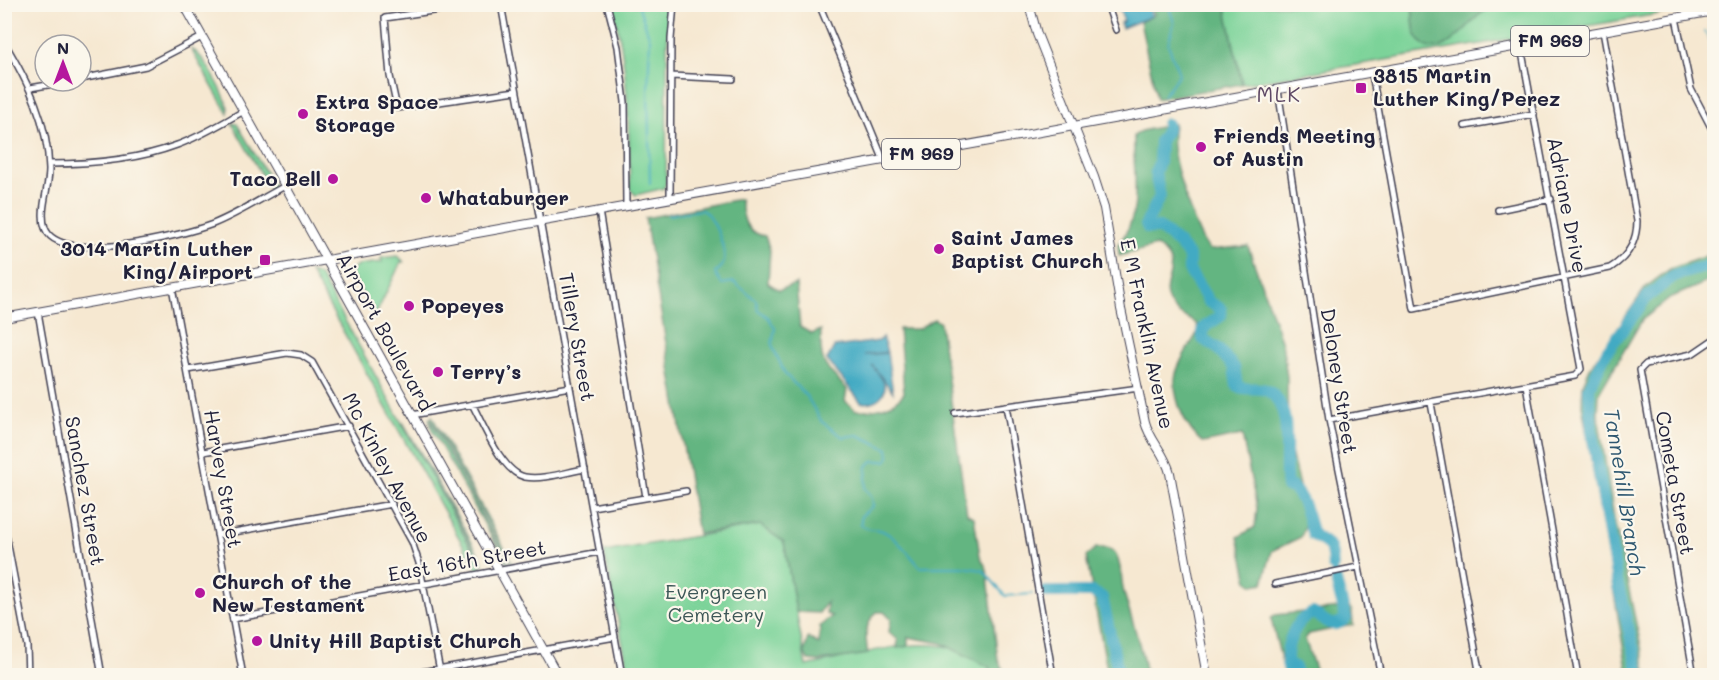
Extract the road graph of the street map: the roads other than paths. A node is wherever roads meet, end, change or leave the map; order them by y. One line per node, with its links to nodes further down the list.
1 (17, 4): 10 (street)
2 (184, 4): 15 (main road, Airport Boulevard)
3 (480, 4): 25 (street)
4 (501, 4): 25 (street, Tillery Street)
5 (607, 4): 36 (street)
6 (674, 4): 19 (street)
7 (819, 4): 31 (street)
8 (1029, 4): 29 (street, E M Franklin Avenue)
9 (1107, 4): 13 (street)
10 (4, 7)
11 (1714, 11): 12 (main road, FM 969)
12 (1676, 18): 14 (main road, FM 969); 30 (street)
13 (1116, 30)
14 (1603, 31): 17 (main road, FM 969); 41 (street)
15 (202, 37): 20 (street); 26 (main road, Airport Boulevard)
16 (4, 42): 23 (street)
17 (1521, 47): 18 (main road, FM 969); 27 (street, Adriane Drive)
18 (1372, 74): 24 (main road, FM 969); 41 (street)
19 (670, 76): 21 (street); 34 (street)
20 (93, 77)
21 (733, 79)
22 (33, 87): 23 (street)
23 (30, 88): 32 (street)
24 (1278, 90): 29 (main road, FM 969); 55 (street, Deloney Street)
25 (516, 91): 39 (street, Tillery Street)
26 (244, 111): 32 (street); 33 (main road, Airport Boulevard)
27 (1534, 114): 28 (street); 35 (street, Adriane Drive)
28 (1464, 126)
29 (1075, 127): 31 (main road, FM 969); 49 (street, E M Franklin Avenue)
30 (1714, 133)
31 (884, 161): 34 (main road, FM 969)
32 (49, 164): 33 (street)
33 (285, 186): 40 (main road, Airport Boulevard)
34 (670, 198): 36 (main road, FM 969)
35 (1551, 200): 37 (street); 41 (street, Adriane Drive)
36 (626, 206): 38 (main road, FM 969)
37 (1498, 210)
38 (599, 211): 39 (main road, FM 969); 60 (street)
39 (540, 222): 40 (main road, FM 969); 48 (street, Tillery Street)
40 (325, 259): 42 (main road); 54 (main road, Airport Boulevard)
41 (1566, 277): 47 (street, Adriane Drive)
42 (172, 287): 43 (main road); 46 (street, Harvey Street)
43 (38, 312): 44 (main road); 76 (street, Sanchez Street)
44 (4, 318)
45 (1714, 339): 87 (street, Cometa Street)
46 (188, 370): 56 (street, Mc Kinley Avenue); 57 (street, Harvey Street)
47 (1526, 385): 50 (street); 86 (street)
48 (570, 387): 51 (street); 58 (street, Tillery Street)
49 (1139, 388): 52 (street); 83 (street, E M Franklin Avenue)
50 (1431, 403): 55 (street); 85 (street)
51 (472, 404): 54 (street); 58 (street)
52 (1006, 406): 53 (street); 82 (street)
53 (955, 412)
54 (412, 415): 67 (main road, Airport Boulevard)
55 (1329, 420): 66 (street, Deloney Street)
56 (349, 426): 57 (street); 61 (street, Mc Kinley Avenue)
57 (203, 452): 64 (street, Harvey Street)
58 (585, 469): 62 (street, Tillery Street)
59 (686, 490): 60 (street)
60 (646, 497): 62 (street)
61 (392, 504): 64 (street); 69 (street, Mc Kinley Avenue)
62 (592, 507): 65 (street, Tillery Street)
63 (4, 524): 74 (street)
64 (217, 535): 70 (street, Harvey Street)
65 (600, 552): 67 (street, East 16th Street); 71 (street, Tillery Street)
66 (1358, 567): 68 (street); 84 (street, Deloney Street)
67 (499, 570): 69 (street, East 16th Street); 72 (main road, Airport Boulevard)
68 (1275, 584)
69 (423, 585): 70 (street, East 16th Street); 73 (street, Mc Kinley Avenue)
70 (233, 619): 77 (street, Harvey Street)
71 (615, 637): 72 (street); 81 (street, Tillery Street)
72 (543, 650): 73 (street); 80 (main road, Airport Boulevard)
73 (440, 669): 78 (street); 79 (street, Mc Kinley Avenue)
74 (27, 674): 75 (street)
75 (9, 675)
76 (102, 675)
77 (243, 675)
78 (399, 675)
79 (441, 675)
80 (558, 675)
81 (622, 675)
82 (1053, 675)
83 (1207, 675)
84 (1382, 675)
85 (1480, 675)
86 (1578, 675)
87 (1694, 675)

